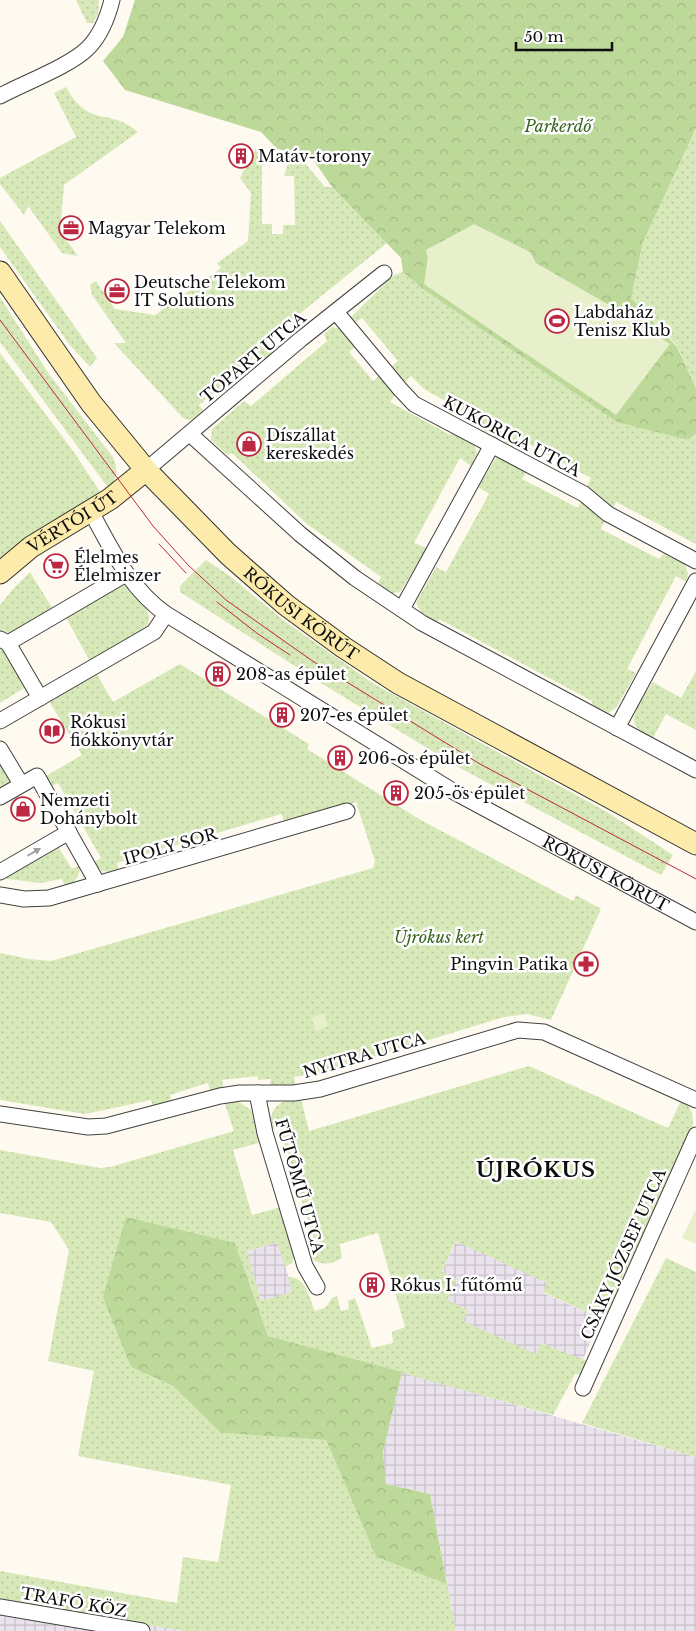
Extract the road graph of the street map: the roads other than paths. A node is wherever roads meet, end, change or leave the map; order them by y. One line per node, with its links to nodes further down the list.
1 (112, 0): 2 (street)
2 (0, 96)
3 (0, 272): 8 (main road, RÓKUSI KÖRÚT)
4 (384, 273): 5 (street, TÓPART UTCA)
5 (336, 312): 6 (street, TÓPART UTCA); 7 (street, KUKORICA UTCA)
6 (190, 434): 8 (street, TÓPART UTCA); 14 (street)
7 (492, 444): 10 (street, KUKORICA UTCA); 14 (street)
8 (146, 470): 9 (main road, VÉRTÓI ÚT); 26 (main road, RÓKUSI KÖRÚT)
9 (90, 510): 11 (main road, VÉRTÓI ÚT); 12 (street, RÓKUSI KÖRÚT)
10 (696, 561)
11 (0, 573)
12 (126, 574): 15 (street, RÓKUSI KÖRÚT); 16 (street)
13 (696, 581): 19 (street)
14 (402, 608): 19 (street)
15 (166, 614): 17 (street); 30 (street, RÓKUSI KÖRÚT)
16 (4, 641): 17 (street)
17 (40, 698): 18 (street)
18 (0, 721)
19 (617, 728): 21 (street)
20 (0, 749): 22 (street)
21 (696, 770)
22 (21, 784): 23 (street); 25 (street)
23 (0, 797)
24 (347, 811): 28 (street, IPOLY SOR)
25 (68, 832): 27 (street, one-way to 25); 28 (street)
26 (696, 844)
27 (0, 872)
28 (98, 884): 29 (street, IPOLY SOR)
29 (0, 894)
30 (696, 922)
31 (257, 1093): 32 (street, NYITRA UTCA); 33 (street, NYITRA UTCA); 35 (street, FŰTŐMŰ UTCA)
32 (696, 1100)
33 (0, 1114)
34 (696, 1135): 36 (street, CSÁKY JÓZSEF UTCA)
35 (317, 1286)
36 (583, 1388)
37 (0, 1607): 38 (street, TRAFÓ KÖZ)
38 (142, 1631)

